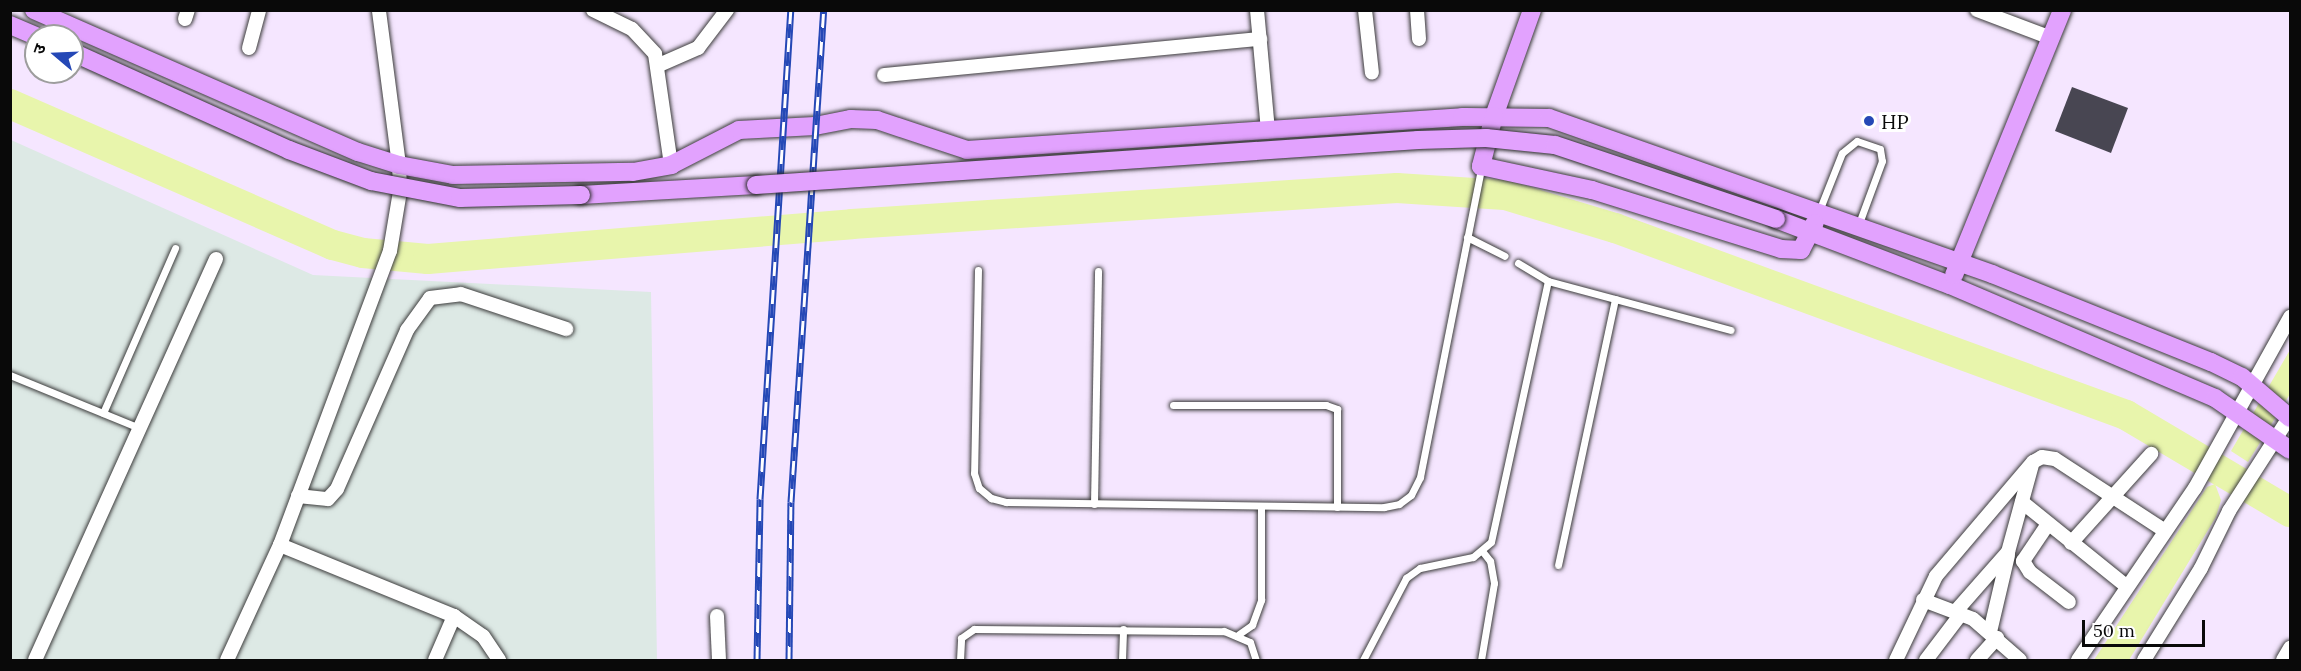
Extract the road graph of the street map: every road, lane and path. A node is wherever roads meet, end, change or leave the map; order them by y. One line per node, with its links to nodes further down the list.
1 (34, 10): 24 (street)
2 (259, 10): 17 (street)
3 (379, 10): 24 (street)
4 (593, 10): 19 (street)
5 (727, 10): 19 (street)
6 (1257, 10): 15 (street)
7 (1365, 10): 20 (street)
8 (1417, 10): 16 (street)
9 (1532, 10): 22 (street)
10 (1977, 10): 14 (street)
11 (2062, 10): 14 (street)
12 (10, 25): 13 (street)
13 (24, 31)
14 (2051, 38): 35 (street)
15 (1260, 39): 21 (street); 23 (street)
16 (1419, 39)
17 (249, 48)
18 (84, 57): 29 (street, bridge)
19 (659, 65): 25 (street)
20 (1372, 73)
21 (884, 75)
22 (1494, 116): 23 (street); 26 (street); 27 (street)
23 (1268, 130): 25 (street)
24 (399, 165): 25 (street); 54 (street)
25 (671, 165)
26 (1480, 174): 29 (street); 30 (lane)
27 (1818, 214): 28 (street); 28 (lane); 29 (street)
28 (1857, 228): 35 (street)
29 (1811, 232): 39 (street)
30 (1467, 237): 32 (lane); 58 (lane)
31 (175, 248): 47 (lane)
32 (1506, 256)
33 (216, 260): 50 (street)
34 (1518, 263): 38 (lane)
35 (1959, 263): 39 (street); 45 (street)
36 (978, 270): 57 (lane)
37 (1098, 272): 57 (lane)
38 (1548, 281): 40 (lane); 64 (lane)
39 (1950, 285): 48 (street)
40 (1615, 299): 43 (lane); 66 (lane)
41 (2290, 317): 45 (street)
42 (566, 329): 54 (street)
43 (1731, 330)
44 (10, 375): 47 (lane)
45 (2254, 388): 48 (street); 49 (street)
46 (1173, 405): 58 (lane)
47 (103, 413): 50 (lane)
48 (2240, 415): 51 (street); 61 (street)
49 (2289, 416): 51 (street)
50 (139, 428): 77 (street)
51 (2278, 442): 92 (street)
52 (2151, 454): 55 (street)
53 (2033, 462): 55 (street); 56 (street); 68 (street)
54 (298, 496): 63 (street)
55 (2112, 496): 61 (street); 62 (street)
56 (2022, 502): 60 (street); 65 (street)
57 (1094, 504): 59 (lane)
58 (1337, 507): 59 (lane)
59 (1261, 508): 74 (lane)
60 (2048, 524): 62 (street); 69 (street)
61 (2165, 531): 67 (street)
62 (2071, 543): 67 (street)
63 (280, 545): 71 (street); 78 (street)
64 (1483, 552): 85 (lane); 86 (lane)
65 (2008, 552): 70 (street); 75 (street)
66 (1558, 565)
67 (2126, 586): 91 (street)
68 (1923, 600): 70 (street); 87 (street)
69 (2069, 602)
70 (1959, 612): 75 (street); 88 (street)
71 (454, 615): 79 (street); 80 (street)
72 (717, 616): 81 (street)
73 (1123, 629): 74 (lane); 82 (lane); 83 (lane)
74 (1239, 634): 84 (lane)
75 (1994, 635): 89 (street); 90 (street)
76 (2290, 648): 93 (street)
77 (35, 660)
78 (227, 660)
79 (435, 660)
80 (499, 660)
81 (719, 660)
82 (960, 660)
83 (1122, 660)
84 (1256, 660)
85 (1363, 660)
86 (1481, 660)
87 (1896, 660)
88 (1926, 660)
89 (1977, 660)
90 (2020, 660)
91 (2078, 660)
92 (2144, 660)
93 (2283, 660)

